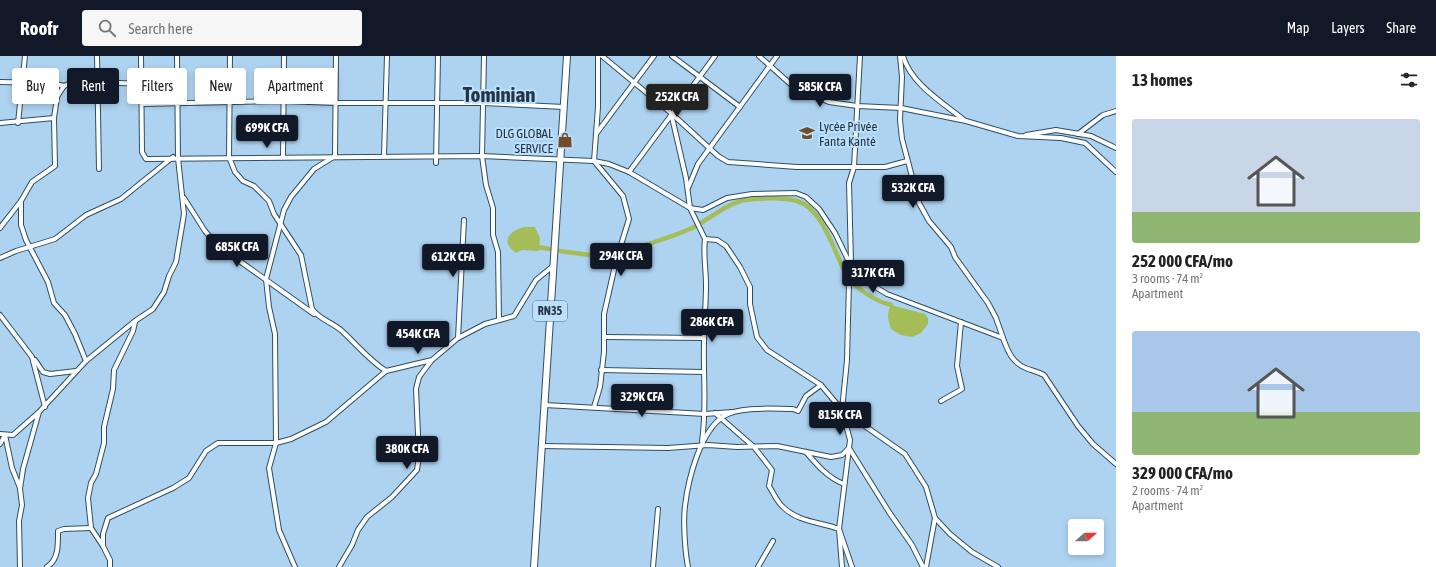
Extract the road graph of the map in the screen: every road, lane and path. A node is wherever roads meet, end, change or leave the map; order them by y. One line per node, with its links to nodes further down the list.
1 (25, 56): 22 (street)
2 (98, 56): 23 (street)
3 (141, 56): 24 (street)
4 (176, 56): 25 (street)
5 (230, 56): 26 (street)
6 (284, 56): 27 (street)
7 (336, 56): 28 (street)
8 (387, 56): 45 (street)
9 (438, 56): 46 (street)
10 (484, 56): 37 (street)
11 (567, 56): 48 (main road, RN35)
12 (598, 56): 57 (street)
13 (602, 56): 32 (street)
14 (654, 56): 32 (street)
15 (672, 56): 29 (street)
16 (715, 56): 29 (street)
17 (759, 56): 21 (street)
18 (777, 56): 21 (street)
19 (860, 56): 47 (street)
20 (902, 56): 50 (street); 54 (street)
21 (770, 65): 47 (street); 49 (street)
22 (23, 68)
23 (98, 68)
24 (141, 68)
25 (176, 68)
26 (229, 68)
27 (284, 68)
28 (336, 68)
29 (699, 77): 49 (street); 52 (street)
30 (0, 82): 31 (street)
31 (12, 82)
32 (634, 83): 52 (street); 57 (street)
33 (59, 85): 35 (street)
34 (67, 85): 35 (street)
35 (64, 86): 53 (street)
36 (337, 103): 45 (street)
37 (483, 103): 46 (street); 48 (street); 66 (street)
38 (19, 104): 56 (street)
39 (98, 104): 75 (street)
40 (142, 104): 67 (street)
41 (178, 104): 69 (street)
42 (228, 104): 68 (street)
43 (283, 104): 62 (street)
44 (336, 104): 63 (street)
45 (386, 104): 46 (street); 64 (street)
46 (437, 104): 65 (street)
47 (857, 106): 50 (street); 74 (street)
48 (564, 107): 70 (main road, RN35)
49 (740, 107): 60 (street)
50 (901, 108): 54 (street); 72 (street)
51 (1116, 111): 58 (street)
52 (671, 113): 60 (street); 76 (street); 78 (street)
53 (54, 118): 56 (street); 80 (street)
54 (966, 121): 59 (street)
55 (0, 123): 56 (street)
56 (18, 123)
57 (595, 134): 71 (street)
58 (1078, 134): 59 (street); 61 (street)
59 (1018, 136): 77 (street)
60 (709, 148): 74 (street); 78 (street)
61 (1116, 148)
62 (283, 156): 63 (street); 68 (street)
63 (335, 156): 64 (street); 83 (street)
64 (384, 156): 65 (street)
65 (436, 156): 66 (street); 73 (street)
66 (482, 156): 70 (street); 93 (street)
67 (173, 157): 69 (street); 86 (street)
68 (229, 157): 69 (street); 83 (street)
69 (178, 158): 79 (street)
70 (560, 160): 71 (street); 88 (main road, RN35)
71 (594, 161): 76 (street); 96 (street)
72 (907, 161): 74 (street); 99 (street)
73 (436, 163)
74 (854, 167): 89 (street)
75 (99, 169)
76 (629, 172): 81 (street)
77 (1116, 172)
78 (687, 189): 81 (street)
79 (182, 196): 90 (street); 94 (street)
80 (21, 201): 84 (street); 86 (street)
81 (690, 208): 85 (street); 89 (street)
82 (464, 220): 97 (street)
83 (281, 223): 90 (street); 92 (street)
84 (0, 228)
85 (705, 239): 98 (street); 107 (street)
86 (29, 246): 87 (street); 102 (street)
87 (0, 258)
88 (553, 266): 93 (street); 109 (main road, RN35)
89 (852, 268): 95 (street); 112 (street)
90 (266, 279): 92 (street); 119 (street)
91 (0, 315): 100 (street)
92 (317, 316): 105 (street)
93 (499, 320): 97 (street)
94 (135, 321): 102 (street); 131 (street)
95 (961, 322): 99 (street); 108 (street)
96 (605, 337): 98 (street); 103 (street)
97 (458, 338): 101 (street)
98 (704, 338): 106 (street)
99 (1003, 338): 126 (street)
100 (32, 357): 104 (street); 110 (street)
101 (432, 360): 105 (street); 140 (street)
102 (86, 362): 104 (street)
103 (601, 370): 106 (street); 111 (street)
104 (76, 371): 110 (street)
105 (386, 372): 119 (street)
106 (704, 372): 116 (street)
107 (821, 385): 112 (street); 113 (street)
108 (941, 401)
109 (545, 405): 111 (street); 122 (main road, RN35)
110 (46, 407): 114 (street)
111 (594, 407): 116 (street)
112 (842, 410): 124 (street); 130 (street)
113 (738, 411): 115 (street); 117 (street)
114 (39, 412): 118 (street); 128 (street)
115 (715, 413): 116 (street); 117 (street)
116 (705, 414): 121 (street)
117 (722, 418): 121 (street); 123 (street)
118 (2, 435): 120 (street); 128 (street)
119 (276, 443): 134 (street); 139 (street)
120 (0, 444)
121 (702, 445): 122 (street); 123 (street); 142 (street)
122 (542, 446): 135 (main road, RN35)
123 (754, 447): 125 (street); 132 (street)
124 (849, 448): 125 (street); 127 (street); 146 (street)
125 (805, 452): 127 (street)
126 (1116, 464)
127 (844, 484): 132 (street)
128 (20, 489): 136 (street)
129 (658, 509): 141 (street)
130 (935, 518): 147 (street); 148 (street)
131 (91, 528): 134 (street); 137 (street)
132 (839, 529): 144 (street); 145 (street)
133 (773, 540): 143 (street)
134 (104, 546): 138 (street)
135 (533, 566)
136 (20, 567)
137 (47, 567)
138 (110, 567)
139 (294, 567)
140 (339, 567)
141 (653, 567)
142 (688, 567)
143 (758, 567)
144 (842, 567)
145 (852, 567)
146 (923, 567)
147 (926, 567)
148 (998, 567)

